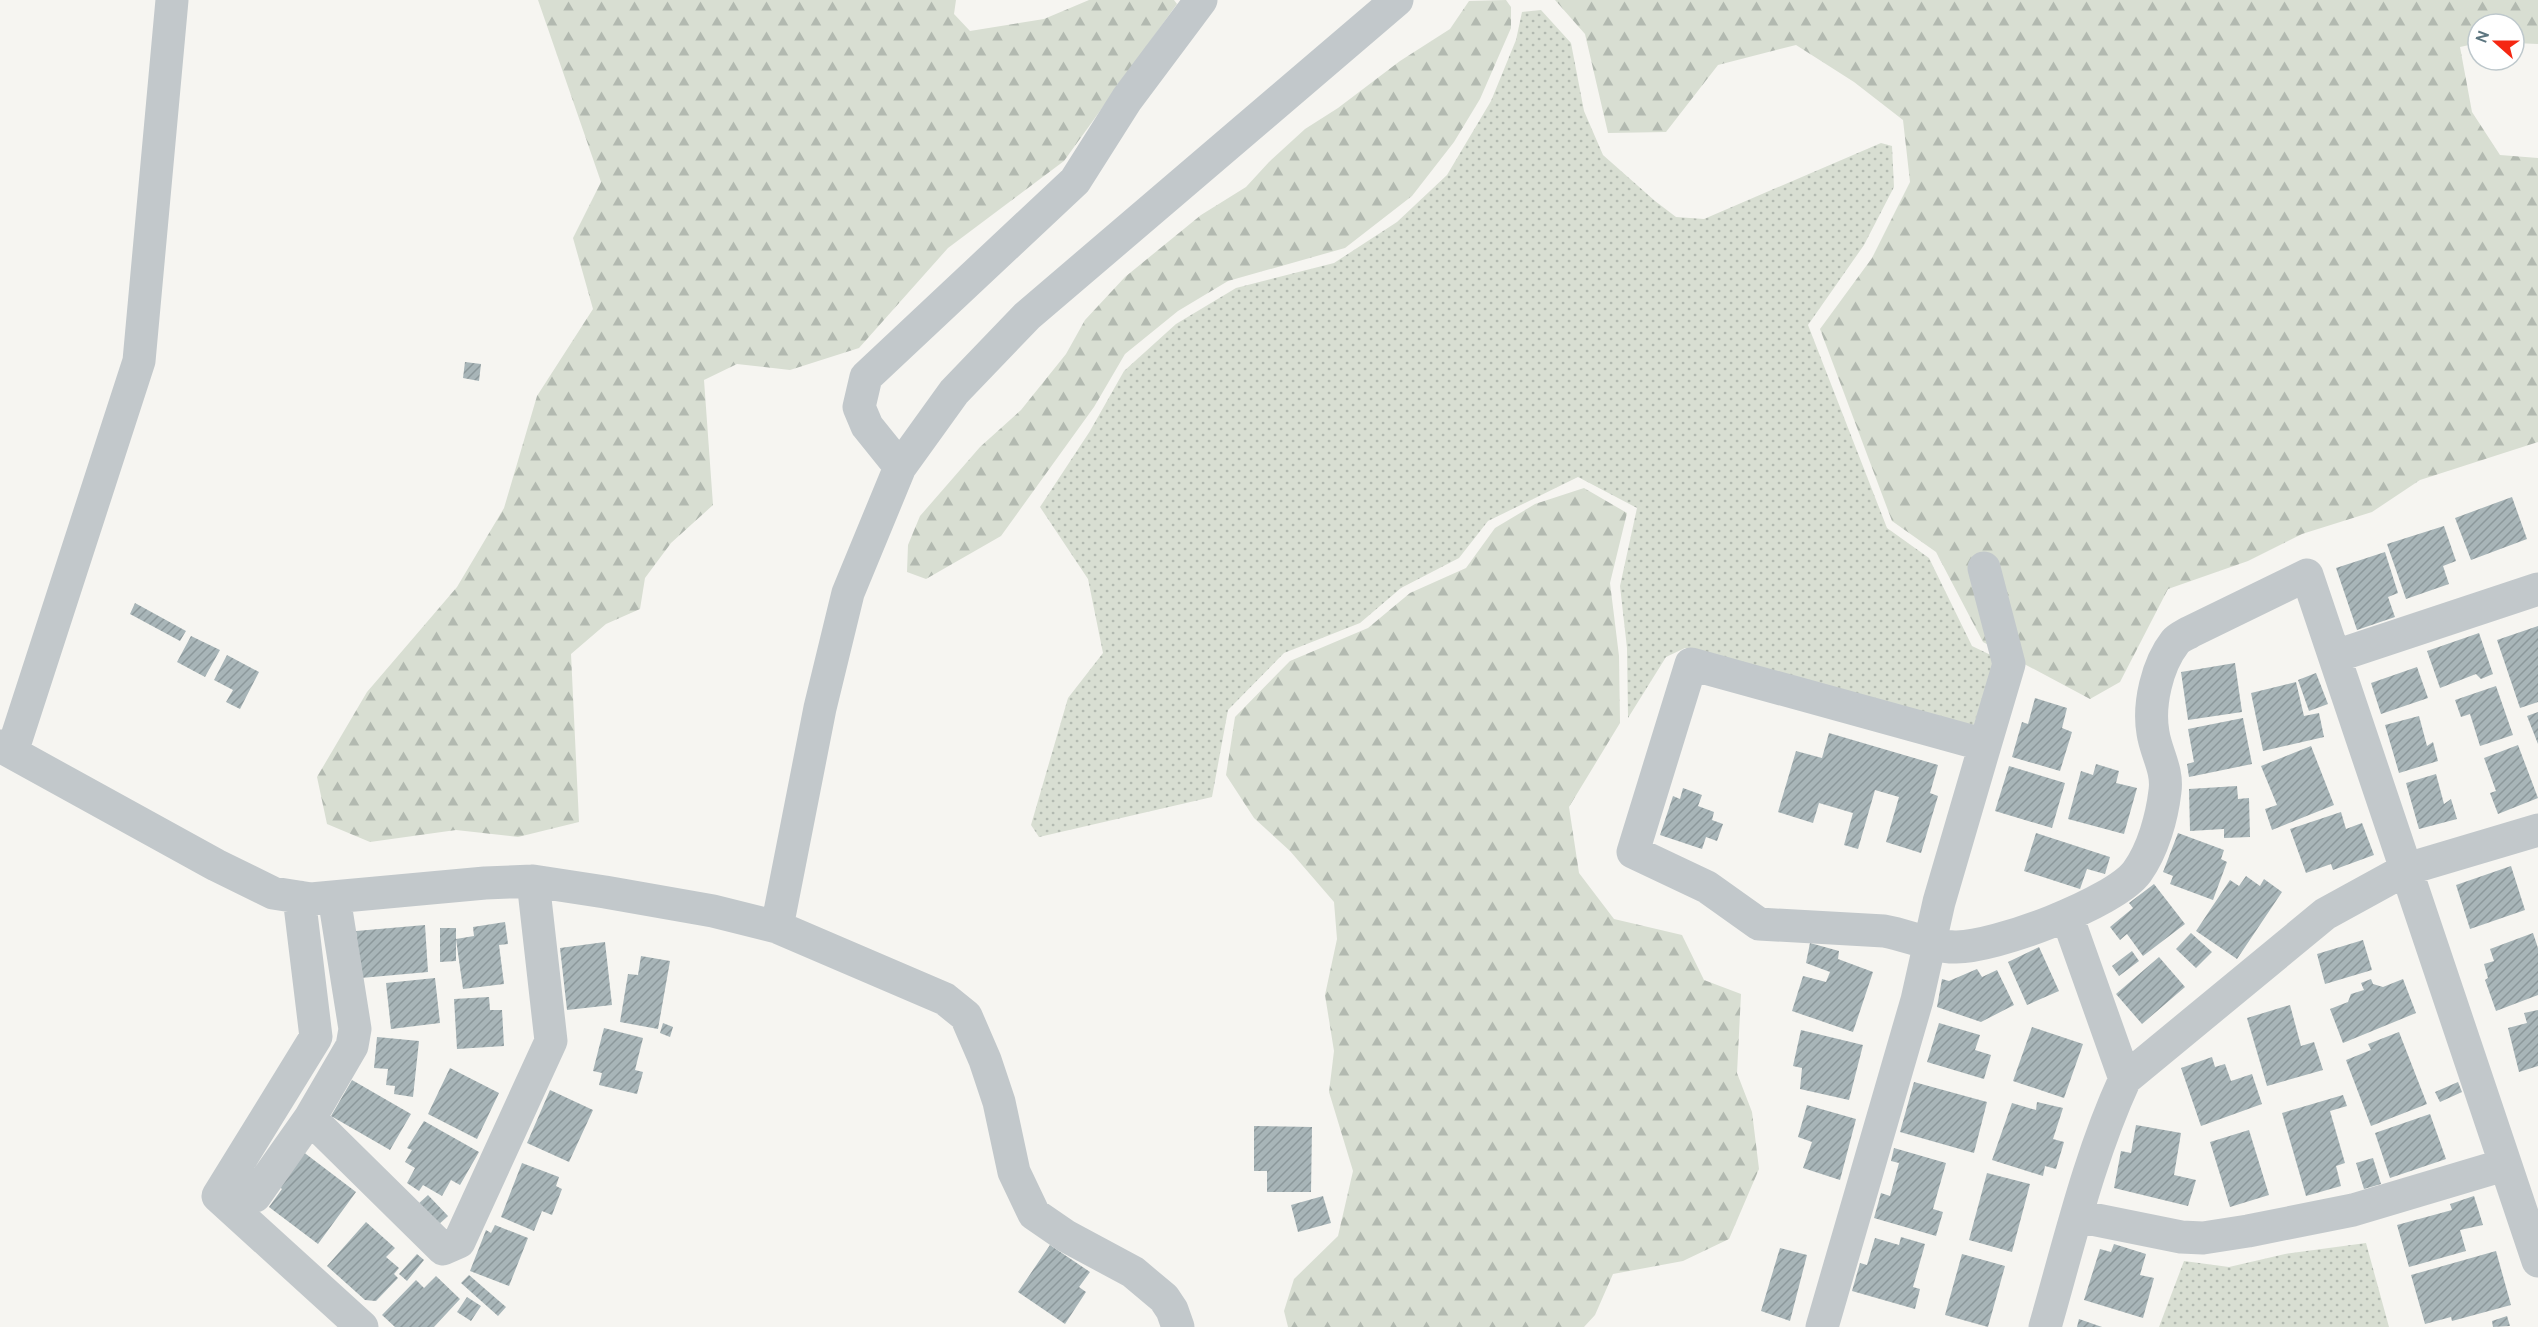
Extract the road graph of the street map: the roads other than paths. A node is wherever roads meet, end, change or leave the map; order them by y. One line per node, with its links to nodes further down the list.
1 (172, 0): 9 (street)
2 (1201, 0): 4 (street)
3 (1397, 0): 4 (street)
4 (900, 466): 16 (street)
5 (1984, 568): 8 (street)
6 (2538, 589): 7 (street)
7 (2336, 656): 11 (street); 15 (street)
8 (1985, 746): 17 (street); 17 (street)
9 (6, 749): 13 (street)
10 (2538, 830): 11 (street)
11 (2407, 869): 18 (street); 20 (street)
12 (533, 881): 14 (street); 16 (street); 19 (street)
13 (299, 897): 14 (street); 24 (street)
14 (334, 897): 19 (street)
15 (2067, 916): 17 (street); 18 (street)
16 (777, 927): 25 (street)
17 (1930, 944): 26 (street)
18 (2125, 1078): 22 (street)
19 (310, 1118): 21 (street)
20 (2504, 1165): 22 (street); 23 (street)
21 (255, 1196)
22 (2077, 1216): 27 (street)
23 (2538, 1261)
24 (362, 1327)
25 (1178, 1327)
26 (1822, 1327)
27 (2045, 1327)

